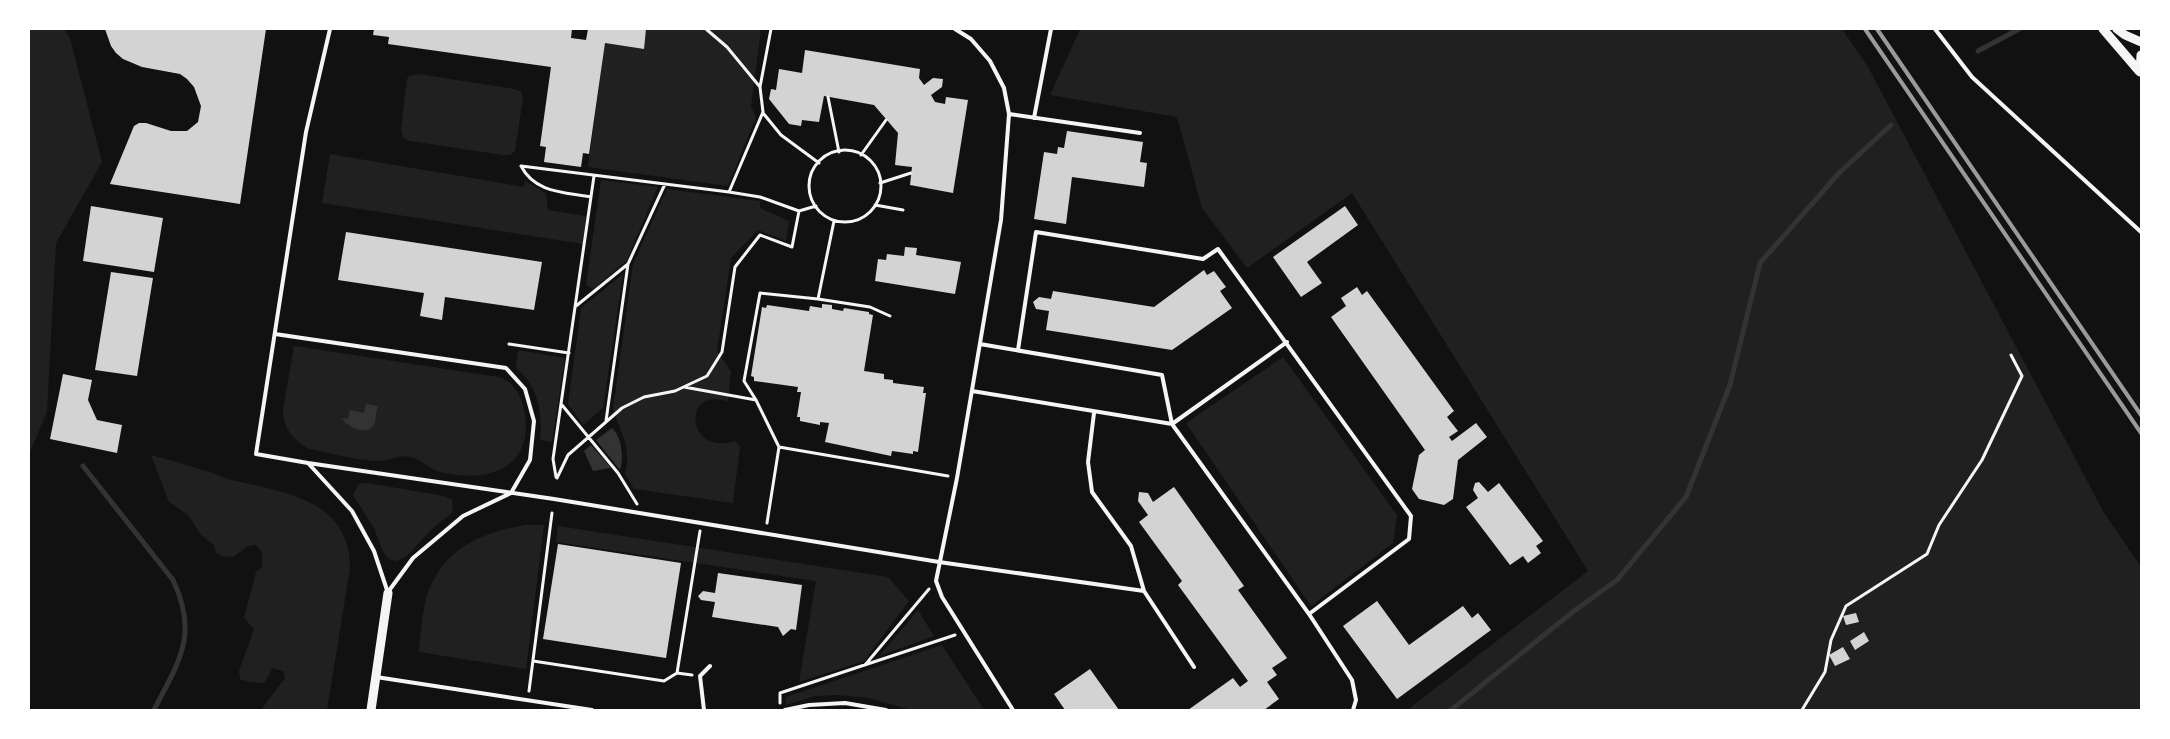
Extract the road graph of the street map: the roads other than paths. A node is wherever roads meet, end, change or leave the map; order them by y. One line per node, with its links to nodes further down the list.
1 (330, 29): 14 (lane)
2 (955, 29): 10 (lane)
3 (1051, 29): 11 (lane)
4 (1935, 29): 13 (lane)
5 (2103, 29): 9 (street)
6 (2117, 29): 7 (street)
7 (2141, 42)
8 (2141, 55): 9 (street)
9 (2140, 73)
10 (1008, 114): 11 (lane); 16 (lane)
11 (1034, 118): 12 (lane)
12 (1140, 133)
13 (2141, 232)
14 (275, 334): 21 (lane); 22 (lane)
15 (1287, 342): 17 (lane); 20 (lane); 26 (lane)
16 (980, 344): 17 (lane); 18 (lane)
17 (1018, 350): 20 (lane)
18 (972, 391): 19 (lane); 23 (lane)
19 (1094, 413): 20 (lane); 24 (lane)
20 (1172, 424): 26 (lane)
21 (308, 463): 22 (lane); 25 (lane)
22 (511, 493): 23 (lane); 25 (lane)
23 (939, 562): 24 (lane); 35 (lane)
24 (1144, 591): 28 (lane)
25 (388, 593): 29 (street)
26 (1310, 614): 36 (lane)
27 (710, 666): 32 (lane)
28 (1194, 667)
29 (376, 677): 30 (street); 31 (lane)
30 (371, 710)
31 (592, 710)
32 (704, 710)
33 (785, 710): 34 (lane)
34 (886, 710)
35 (1013, 710)
36 (1353, 710)

